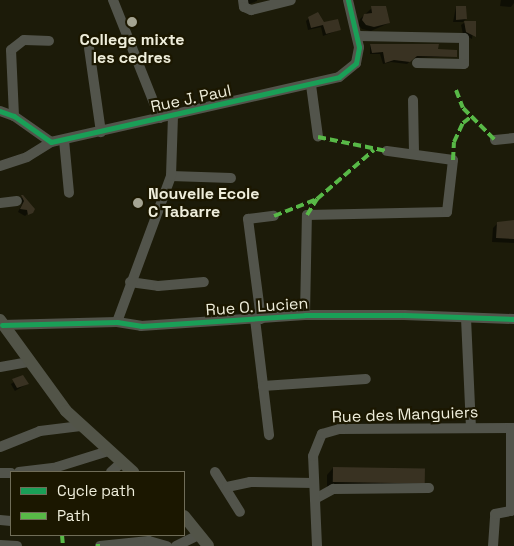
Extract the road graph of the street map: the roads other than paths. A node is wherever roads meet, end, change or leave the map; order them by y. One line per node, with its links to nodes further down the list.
1 (113, 0): 14 (street)
2 (243, 0): 3 (street)
3 (291, 0)
4 (348, 0): 5 (street, Rue J. Paul)
5 (359, 36): 8 (street); 9 (street, Rue J. Paul)
6 (49, 41): 13 (street)
7 (89, 48): 15 (street)
8 (417, 63)
9 (311, 85): 12 (street, Rue J. Paul); 16 (street)
10 (413, 100): 22 (street)
11 (0, 111): 13 (street)
12 (173, 115): 14 (street, Rue J. Paul); 24 (street)
13 (14, 116): 20 (street)
14 (160, 118): 15 (street, Rue J. Paul)
15 (102, 132): 18 (street, Rue J. Paul)
16 (318, 137)
17 (514, 138): 19 (street)
18 (64, 140): 20 (street, Rue J. Paul); 26 (street)
19 (494, 140)
20 (51, 142): 23 (street)
21 (387, 151): 22 (street)
22 (414, 154): 32 (street)
23 (0, 166)
24 (172, 176): 25 (street); 30 (street)
25 (231, 178)
26 (69, 193)
27 (17, 201): 28 (street)
28 (0, 203)
29 (274, 216): 34 (street)
30 (130, 282): 31 (street); 36 (street)
31 (204, 282)
32 (305, 315): 33 (street, Rue O. Lucien); 34 (street, Rue O. Lucien)
33 (466, 318): 35 (street, Rue O. Lucien); 43 (street)
34 (258, 319): 36 (street, Rue O. Lucien); 41 (street)
35 (514, 319)
36 (117, 322): 37 (street, Rue O. Lucien)
37 (1, 323): 38 (main road)
38 (28, 362): 39 (street); 42 (main road)
39 (0, 367)
40 (366, 379): 41 (street)
41 (263, 386): 45 (street)
42 (81, 426): 46 (street); 47 (main road)
43 (471, 427): 44 (street, Rue des Manguiers); 53 (street, Rue des Manguiers)
44 (512, 428): 68 (street)
45 (269, 434)
46 (0, 447)
47 (108, 452): 48 (main road); 49 (street)
48 (121, 463): 50 (street); 51 (main road)
49 (27, 471)
50 (113, 471)
51 (132, 471)
52 (215, 472): 54 (street)
53 (314, 483): 54 (street); 56 (street, Rue des Manguiers)
54 (227, 487): 57 (street)
55 (430, 488): 56 (street)
56 (315, 499): 67 (street, Rue des Manguiers)
57 (240, 512)
58 (185, 517): 59 (main road)
59 (199, 535): 65 (street); 66 (main road)
60 (0, 545): 62 (street)
61 (111, 545): 63 (street); 64 (street)
62 (17, 546)
63 (100, 546)
64 (167, 546)
65 (176, 546)
66 (208, 546)
67 (317, 546)
68 (493, 546)

